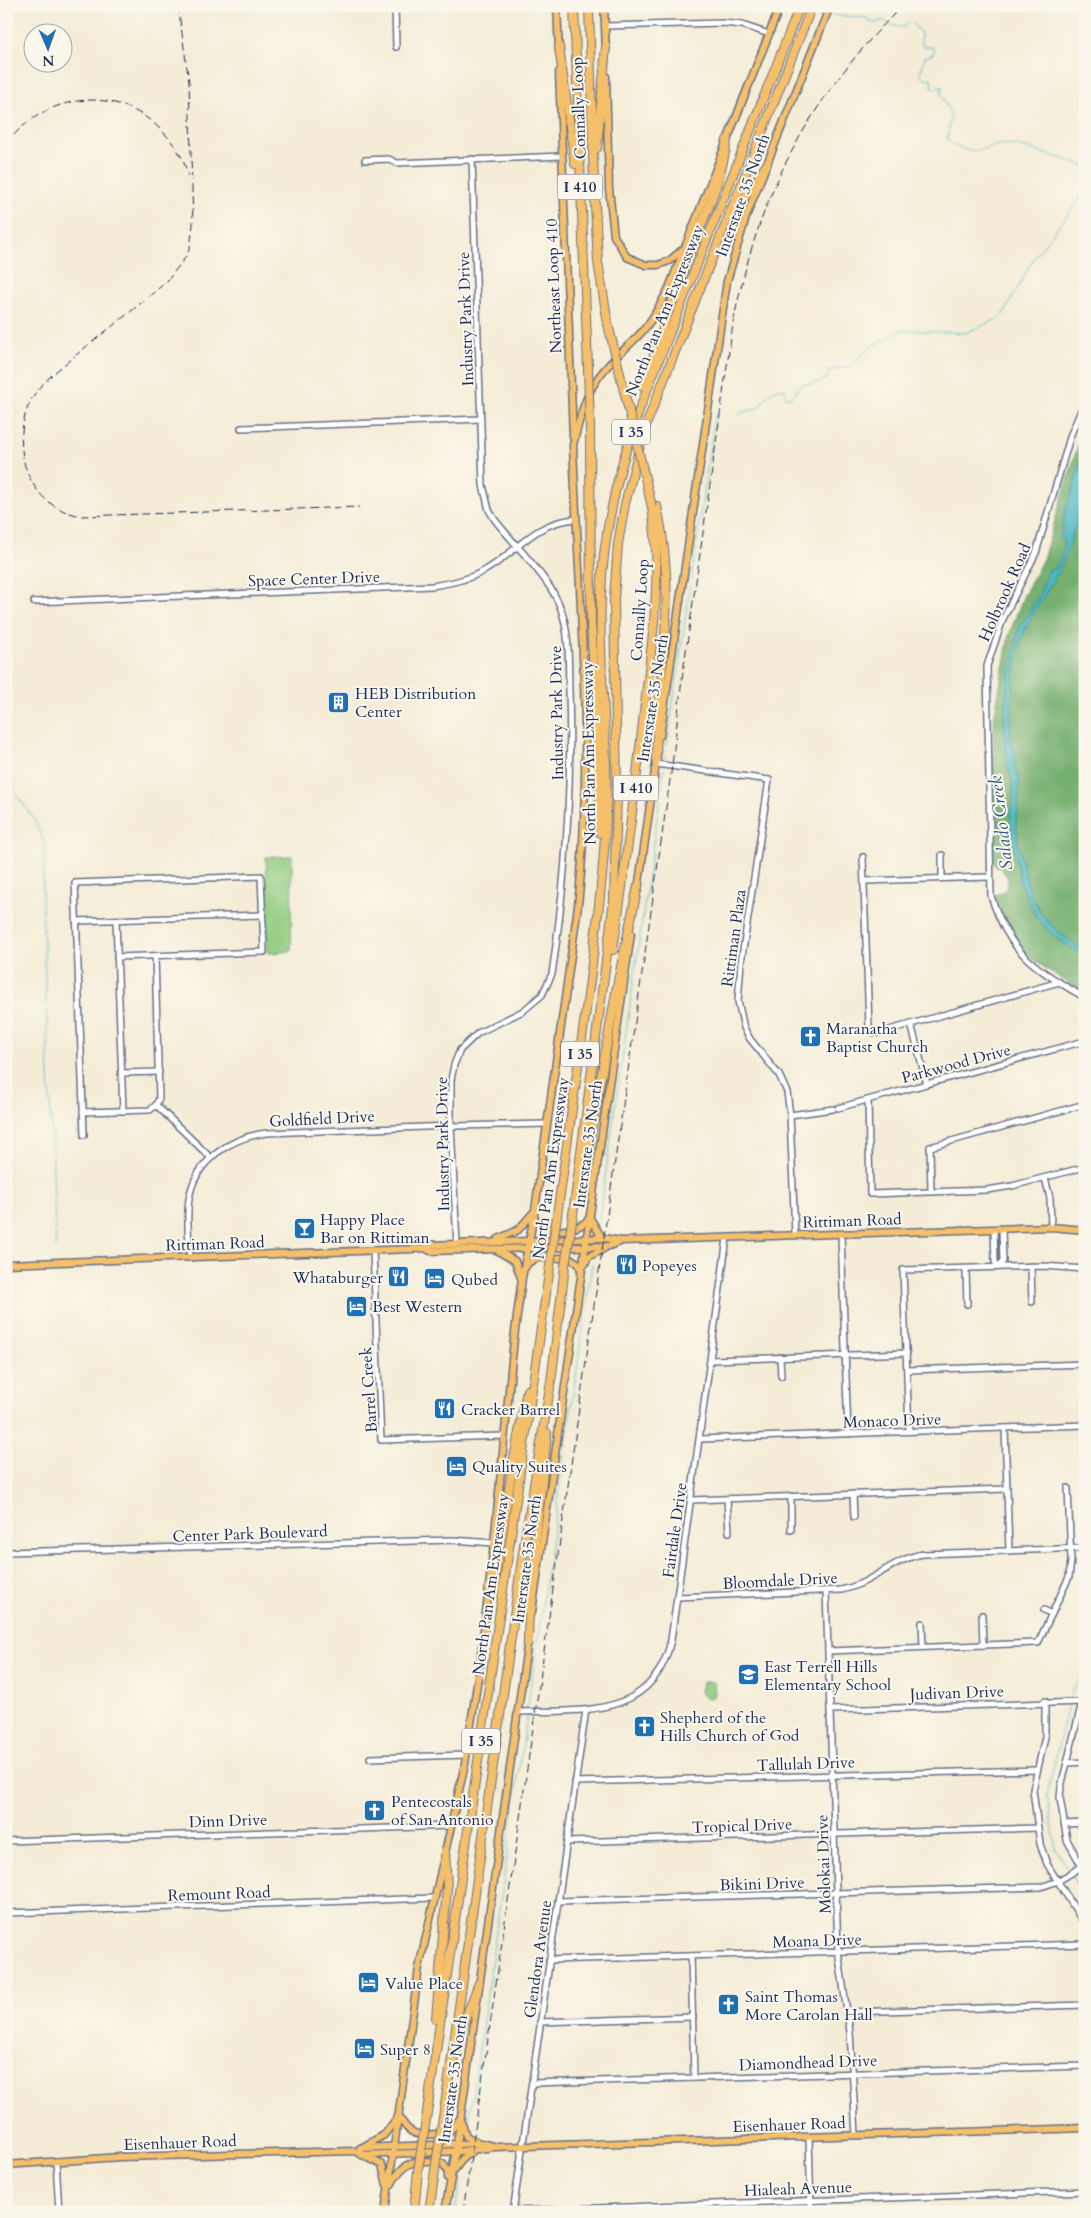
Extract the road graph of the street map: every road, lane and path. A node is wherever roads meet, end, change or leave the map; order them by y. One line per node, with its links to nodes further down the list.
1 (395, 6): 12 (street)
2 (557, 6): 13 (main road, Northeast Loop 410)
3 (574, 6): 22 (highway, Connally Loop / I 410)
4 (589, 6): 20 (highway, Connally Loop / I 410)
5 (604, 6): 10 (main road)
6 (780, 6): 11 (main road)
7 (800, 6): 28 (highway, North Pan Am Expressway / I 35)
8 (812, 6): 21 (highway, North Pan Am Expressway / I 35)
9 (830, 6): 19 (main road, Interstate 35 North)
10 (605, 26): 11 (street); 14 (main road)
11 (769, 34): 15 (main road, Interstate 35 North)
12 (396, 47)
13 (558, 47): 16 (main road, Northeast Loop 410); 22 (highway)
14 (606, 47): 20 (highway); 23 (main road)
15 (727, 140): 23 (main road, Interstate 35 North); 28 (highway)
16 (562, 156): 17 (street); 27 (main road, Northeast Loop 410)
17 (472, 158): 18 (street); 25 (street, Industry Park Drive)
18 (365, 160)
19 (767, 164): 21 (highway); 33 (main road, Interstate 35 North)
20 (594, 185): 29 (highway, Connally Loop / I 410, bridge)
21 (725, 225): 50 (highway, North Pan Am Expressway / I 35)
22 (582, 227): 39 (highway, Connally Loop / I 410, bridge)
23 (686, 245): 27 (main road, Interstate 35 North)
24 (1085, 401): 36 (street, Holbrook Road)
25 (481, 419): 26 (street); 31 (street, Industry Park Drive)
26 (241, 428)
27 (573, 445): 30 (main road, Interstate 35 North)
28 (615, 489): 39 (highway, North Pan Am Expressway / I 35)
29 (655, 507): 33 (highway); 50 (highway, Connally Loop / I 410)
30 (576, 519): 31 (street, Space Center Drive); 60 (main road, Interstate 35 North)
31 (516, 546): 32 (street, Space Center Drive); 61 (street, Industry Park Drive)
32 (34, 602)
33 (660, 763): 40 (main road, Interstate 35 North); 59 (street, Rittiman Plaza)
34 (942, 855): 37 (street)
35 (863, 857): 38 (street)
36 (989, 877): 37 (street); 46 (street, Holbrook Road)
37 (942, 878): 38 (street)
38 (865, 881): 48 (street)
39 (601, 885): 104 (highway, North Pan Am Expressway / I 35, bridge)
40 (638, 886): 68 (main road, Interstate 35 North); 69 (highway)
41 (262, 915): 42 (street); 43 (street); 44 (street)
42 (116, 920): 43 (street); 45 (street)
43 (76, 921): 58 (street)
44 (155, 956): 45 (street); 51 (street)
45 (117, 957): 52 (street)
46 (1059, 982): 47 (street, Holbrook Road); 48 (street)
47 (1085, 998)
48 (911, 1024): 53 (street)
49 (1083, 1044): 53 (street, Parkwood Drive)
50 (593, 1068): 69 (highway, North Pan Am Expressway / I 35)
51 (159, 1072): 52 (street); 56 (street)
52 (121, 1073): 57 (street)
53 (927, 1084): 54 (street, Parkwood Drive)
54 (868, 1100): 59 (street, Parkwood Drive); 66 (street)
55 (1085, 1104): 66 (street)
56 (156, 1106): 57 (street); 63 (street)
57 (123, 1111): 58 (street)
58 (83, 1112): 62 (street)
59 (790, 1115): 75 (street, Rittiman Plaza)
60 (547, 1124): 61 (street, Goldfield Drive); 67 (main road, Interstate 35 North)
61 (451, 1126): 63 (street, Goldfield Drive); 82 (street, Industry Park Drive)
62 (84, 1135)
63 (211, 1158): 89 (street, Goldfield Drive)
64 (1085, 1167): 65 (street)
65 (1045, 1178): 66 (street); 70 (street)
66 (931, 1192)
67 (534, 1213): 68 (main road); 79 (main road, Interstate 35 North); 80 (main road)
68 (590, 1218): 76 (main road, Interstate 35 North); 77 (main road)
69 (572, 1222): 108 (highway, North Pan Am Expressway / I 35, bridge)
70 (1051, 1227): 72 (main road, Rittiman Road); 73 (main road, Rittiman Road)
71 (994, 1229): 72 (main road, Rittiman Road); 74 (main road, Rittiman Road); 92 (street)
72 (1002, 1229): 92 (street)
73 (1085, 1230)
74 (841, 1234): 75 (main road, Rittiman Road); 101 (street)
75 (795, 1236): 78 (main road, Rittiman Road)
76 (587, 1238): 77 (main road, Rittiman Road); 79 (main road, Rittiman Road); 84 (main road, Interstate 35 North)
77 (602, 1238): 81 (main road, Rittiman Road)
78 (727, 1238): 81 (main road, Rittiman Road); 103 (street, Fairdale Drive)
79 (529, 1240): 80 (main road, Rittiman Road); 86 (main road, Interstate 35 North)
80 (488, 1242): 82 (main road, Rittiman Road)
81 (621, 1242): 83 (main road, Rittiman Road)
82 (457, 1244): 85 (main road, Rittiman Road)
83 (609, 1246): 84 (main road, Rittiman Road); 96 (main road)
84 (586, 1247): 86 (main road, Rittiman Road); 96 (main road, Interstate 35 North)
85 (425, 1248): 87 (main road, Rittiman Road); 88 (main road, Rittiman Road)
86 (528, 1248): 87 (main road, Rittiman Road); 93 (main road, Interstate 35 North)
87 (492, 1249): 97 (main road)
88 (374, 1250): 89 (main road, Rittiman Road); 113 (street, Barrel Creek)
89 (190, 1258): 90 (main road, Rittiman Road)
90 (6, 1264)
91 (1031, 1266): 92 (street); 95 (street); 98 (street)
92 (999, 1267): 94 (street)
93 (524, 1268): 96 (main road); 97 (main road, Interstate 35 North)
94 (966, 1268): 99 (street); 100 (street)
95 (1085, 1269)
96 (581, 1272): 136 (main road, Interstate 35 North)
97 (522, 1278): 113 (main road, Interstate 35 North)
98 (1032, 1302)
99 (967, 1304)
100 (907, 1352): 101 (street); 106 (street)
101 (845, 1355): 102 (street); 112 (street)
102 (780, 1357): 103 (street); 107 (street)
103 (711, 1360): 114 (street, Fairdale Drive)
104 (536, 1362): 129 (highway); 184 (highway, North Pan Am Expressway / I 35)
105 (1085, 1364): 106 (street)
106 (908, 1370): 111 (street)
107 (781, 1376)
108 (551, 1382): 136 (highway); 181 (highway, North Pan Am Expressway / I 35)
109 (1085, 1425): 110 (street, Monaco Drive)
110 (1005, 1428): 111 (street, Monaco Drive); 116 (street)
111 (909, 1431): 112 (street, Monaco Drive)
112 (848, 1434): 114 (street, Monaco Drive)
113 (503, 1436): 124 (main road, Interstate 35 North)
114 (700, 1439): 120 (street, Fairdale Drive)
115 (1068, 1488): 125 (street)
116 (1007, 1489): 117 (street); 127 (street)
117 (853, 1494): 118 (street); 121 (street)
118 (790, 1496): 119 (street); 122 (street)
119 (727, 1499): 120 (street); 123 (street)
120 (691, 1500): 131 (street, Fairdale Drive)
121 (854, 1517)
122 (791, 1530)
123 (728, 1532)
124 (494, 1543): 128 (street, Center Park Boulevard); 129 (main road, Interstate 35 North)
125 (1070, 1548): 126 (street, Bloomdale Drive); 127 (street, Bloomdale Drive); 133 (street)
126 (1085, 1548)
127 (1009, 1551): 130 (street, Bloomdale Drive)
128 (6, 1552)
129 (489, 1588): 145 (main road, Interstate 35 North)
130 (826, 1591): 131 (street, Bloomdale Drive); 139 (street, Molokai Drive)
131 (677, 1597): 142 (street, Fairdale Drive)
132 (1044, 1610): 133 (street)
133 (1052, 1614): 137 (street)
134 (982, 1615): 137 (street)
135 (922, 1623): 138 (street)
136 (528, 1642): 144 (main road, Interstate 35 North)
137 (983, 1645): 138 (street)
138 (923, 1647): 139 (street)
139 (828, 1650): 143 (street, Molokai Drive)
140 (1045, 1701): 141 (street, Judivan Drive); 143 (street, Judivan Drive); 149 (street)
141 (1083, 1702): 148 (street)
142 (586, 1710): 144 (street, Fairdale Drive); 151 (street, Glendora Avenue)
143 (830, 1710): 150 (street, Molokai Drive)
144 (524, 1712): 172 (main road, Interstate 35 North)
145 (466, 1755): 146 (street); 154 (main road, Interstate 35 North)
146 (370, 1758)
147 (1085, 1762): 148 (street)
148 (1067, 1763): 153 (street)
149 (1037, 1770): 150 (street, Tallulah Drive); 155 (street)
150 (832, 1775): 151 (street, Tallulah Drive); 156 (street, Molokai Drive)
151 (575, 1782): 158 (street, Glendora Avenue)
152 (1085, 1823): 153 (street)
153 (1064, 1824): 160 (street)
154 (451, 1826): 157 (street, Dinn Drive); 159 (main road, Interstate 35 North)
155 (1038, 1828): 156 (street, Tropical Drive); 162 (street)
156 (834, 1834): 158 (street, Tropical Drive); 163 (street, Molokai Drive)
157 (6, 1840)
158 (567, 1842): 165 (street, Glendora Avenue)
159 (445, 1852): 164 (main road, Interstate 35 North); 184 (highway)
160 (1081, 1867): 161 (street); 162 (street, Bikini Drive)
161 (1085, 1872)
162 (1058, 1881): 163 (street, Bikini Drive); 167 (street)
163 (836, 1893): 165 (street, Bikini Drive); 169 (street, Molokai Drive)
164 (434, 1898): 166 (street, Remount Road); 182 (main road, Interstate 35 North)
165 (558, 1901): 171 (street, Glendora Avenue)
166 (6, 1913)
167 (1085, 1925)
168 (1085, 1944): 169 (street, Moana Drive)
169 (838, 1952): 170 (street, Moana Drive); 174 (street, Molokai Drive)
170 (691, 1956): 171 (street, Moana Drive); 175 (street)
171 (549, 1960): 176 (street, Glendora Avenue)
172 (479, 1983): 181 (highway); 183 (main road, Interstate 35 North)
173 (1085, 2005): 174 (street)
174 (848, 2012): 178 (street, Molokai Drive)
175 (693, 2017): 176 (street); 179 (street)
176 (540, 2022): 180 (street, Glendora Avenue)
177 (1085, 2066): 178 (street, Diamondhead Drive)
178 (853, 2073): 179 (street, Diamondhead Drive); 186 (street, Molokai Drive)
179 (694, 2078): 180 (street, Diamondhead Drive)
180 (533, 2083): 190 (street, Glendora Avenue)
181 (448, 2085): 207 (highway, North Pan Am Expressway / I 35, bridge)
182 (399, 2114): 183 (main road); 189 (main road, Interstate 35 North); 192 (main road)
183 (460, 2118): 188 (main road, Interstate 35 North); 191 (main road)
184 (425, 2123): 197 (highway, North Pan Am Expressway / I 35, bridge)
185 (1085, 2128): 186 (main road, Eisenhauer Road)
186 (856, 2135): 187 (main road, Eisenhauer Road)
187 (809, 2137): 190 (main road, Eisenhauer Road); 201 (street)
188 (457, 2144): 189 (main road, Eisenhauer Road); 191 (main road, Eisenhauer Road); 193 (main road, Interstate 35 North)
189 (395, 2145): 192 (main road, Eisenhauer Road); 194 (main road, Interstate 35 North)
190 (522, 2146): 191 (main road, Eisenhauer Road); 202 (street, Glendora Avenue)
191 (480, 2147): 193 (main road, Eisenhauer Road); 198 (main road)
192 (359, 2152): 194 (main road, Eisenhauer Road); 195 (main road, Eisenhauer Road); 199 (main road)
193 (456, 2152): 194 (main road, Eisenhauer Road); 198 (main road, Interstate 35 North)
194 (394, 2154): 199 (main road, Interstate 35 North)
195 (56, 2161): 196 (main road, Eisenhauer Road); 203 (street)
196 (6, 2166)
197 (418, 2173): 205 (highway); 206 (highway, North Pan Am Expressway / I 35)
198 (449, 2187): 199 (main road); 208 (main road, Interstate 35 North)
199 (388, 2191): 204 (main road, Interstate 35 North)
200 (1085, 2191): 201 (street, Hialeah Avenue)
201 (811, 2200): 202 (street, Hialeah Avenue); 209 (street)
202 (513, 2211)
203 (59, 2212)
204 (385, 2212)
205 (408, 2212)
206 (414, 2212)
207 (429, 2212)
208 (445, 2212)
209 (811, 2212)

